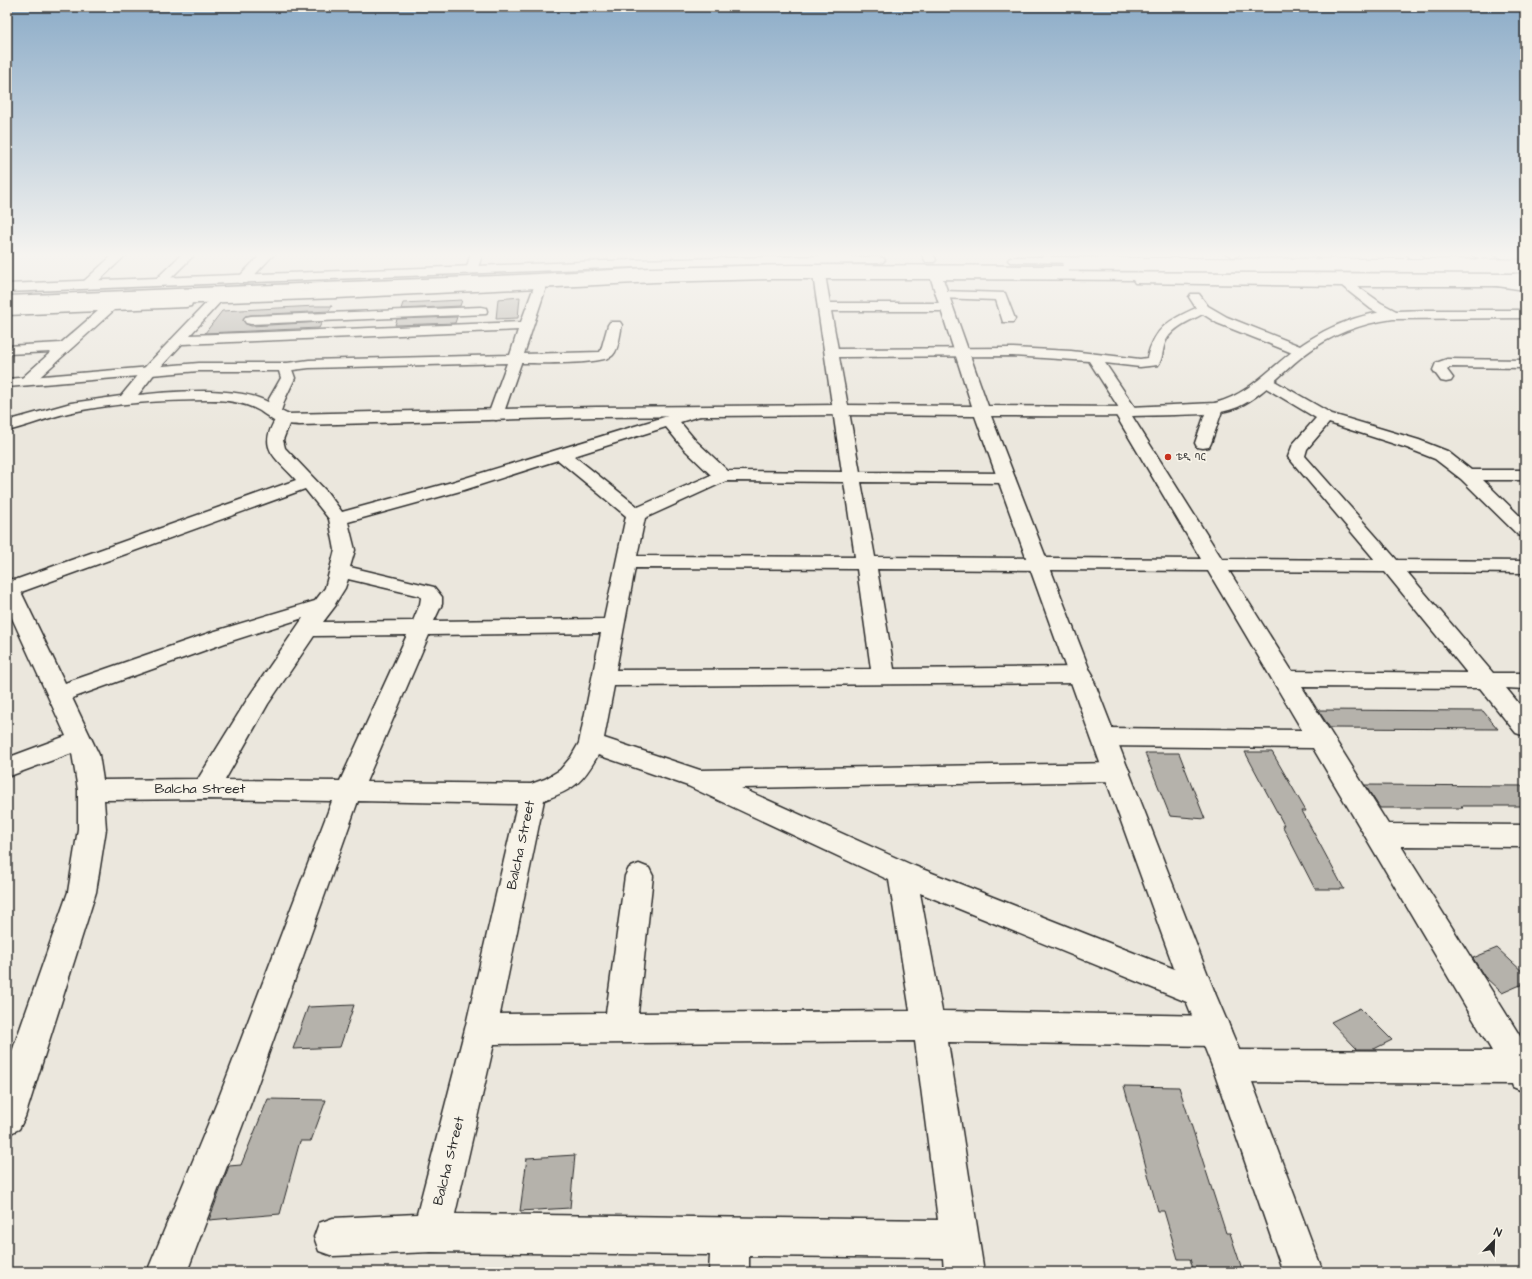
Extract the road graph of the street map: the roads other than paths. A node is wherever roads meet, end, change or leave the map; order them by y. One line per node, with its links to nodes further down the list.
1 (102, 313): 20 (main road)
2 (204, 313): 19 (main road)
3 (442, 313): 12 (main road)
4 (531, 313): 17 (main road)
5 (824, 313): 24 (main road)
6 (948, 313): 25 (main road)
7 (1006, 313): 14 (main road)
8 (1196, 313): 27 (main road)
9 (1209, 313): 23 (main road)
10 (1388, 313): 13 (main road)
11 (1525, 314): 13 (main road)
12 (389, 315): 15 (main road); 18 (main road)
13 (1392, 315): 23 (main road)
14 (1008, 319)
15 (251, 320)
16 (615, 325): 26 (main road)
17 (526, 326): 18 (main road); 26 (main road)
18 (383, 332): 21 (main road)
19 (178, 340): 21 (main road); 30 (main road)
20 (64, 347): 22 (main road); 32 (main road)
21 (318, 349): 26 (main road); 29 (main road)
22 (7, 350)
23 (1300, 351): 33 (main road)
24 (831, 352): 25 (main road); 37 (main road)
25 (962, 352): 27 (main road); 38 (main road)
26 (515, 358): 41 (main road)
27 (1094, 358): 40 (main road)
28 (1525, 364): 31 (main road)
29 (285, 367): 30 (main road); 42 (main road)
30 (150, 370): 32 (main road); 35 (main road)
31 (1446, 378)
32 (27, 381): 34 (main road)
33 (1266, 382): 36 (main road); 43 (main road)
34 (7, 383)
35 (126, 400): 42 (main road); 45 (main road)
36 (1215, 408): 40 (main road); 46 (main road)
37 (841, 410): 38 (main road); 39 (main road); 51 (main road)
38 (981, 410): 40 (main road); 52 (main road)
39 (697, 412): 41 (main road); 44 (main road)
40 (1126, 412): 61 (main road)
41 (496, 415): 42 (main road)
42 (278, 416): 53 (main road)
43 (1326, 416): 48 (main road); 60 (main road)
44 (669, 420): 47 (main road); 50 (main road)
45 (7, 426)
46 (1203, 442)
47 (562, 454): 54 (main road); 55 (main road)
48 (1466, 475): 49 (main road); 56 (main road)
49 (1525, 475)
50 (723, 476): 51 (main road); 54 (main road)
51 (852, 476): 52 (main road); 58 (main road)
52 (1006, 478): 59 (main road)
53 (308, 482): 55 (main road); 64 (main road)
54 (636, 515): 57 (main road)
55 (338, 519): 63 (main road)
56 (1525, 531)
57 (626, 562): 58 (main road); 66 (main road)
58 (867, 564): 59 (main road); 70 (main road)
59 (1039, 565): 61 (main road); 69 (main road)
60 (1390, 565): 61 (main road); 62 (main road); 73 (main road)
61 (1215, 566): 72 (main road)
62 (1525, 567)
63 (340, 571): 65 (main road); 67 (main road)
64 (8, 587): 75 (main road)
65 (325, 605): 68 (main road); 75 (main road)
66 (613, 626): 67 (main road); 71 (main road)
67 (421, 627): 68 (main road); 86 (main road)
68 (308, 629): 84 (main road)
69 (1082, 675): 70 (main road); 77 (main road)
70 (884, 677): 71 (main road)
71 (603, 678): 80 (main road)
72 (1284, 679): 73 (main road); 78 (main road)
73 (1487, 681): 74 (main road); 76 (main road)
74 (1525, 681)
75 (58, 694): 79 (main road)
76 (1525, 727)
77 (1104, 737): 78 (main road); 82 (main road)
78 (1320, 739): 88 (main road)
79 (80, 740): 81 (main road); 85 (main road)
80 (591, 743): 83 (main road); 87 (main road)
81 (7, 768)
82 (1117, 772): 83 (main road); 92 (main road)
83 (697, 779): 90 (main road)
84 (206, 789): 85 (main road, Balcha Street); 86 (main road, Balcha Street)
85 (91, 790): 99 (main road)
86 (349, 791): 87 (main road, Balcha Street); 104 (main road)
87 (532, 794): 94 (main road, Balcha Street)
88 (1379, 835): 89 (main road); 98 (main road)
89 (1525, 836)
90 (902, 873): 92 (main road); 93 (main road)
91 (639, 876): 95 (main road)
92 (1200, 993): 96 (main road)
93 (929, 1026): 95 (main road); 96 (main road); 103 (main road)
94 (481, 1028): 95 (main road); 100 (main road, Balcha Street)
95 (620, 1028)
96 (1215, 1031): 97 (main road)
97 (1229, 1066): 98 (main road); 105 (main road)
98 (1524, 1070)
99 (7, 1117)
100 (431, 1233): 101 (main road); 102 (main road)
101 (334, 1237)
102 (729, 1254): 103 (main road)
103 (961, 1255)
104 (167, 1272)
105 (1302, 1272)

